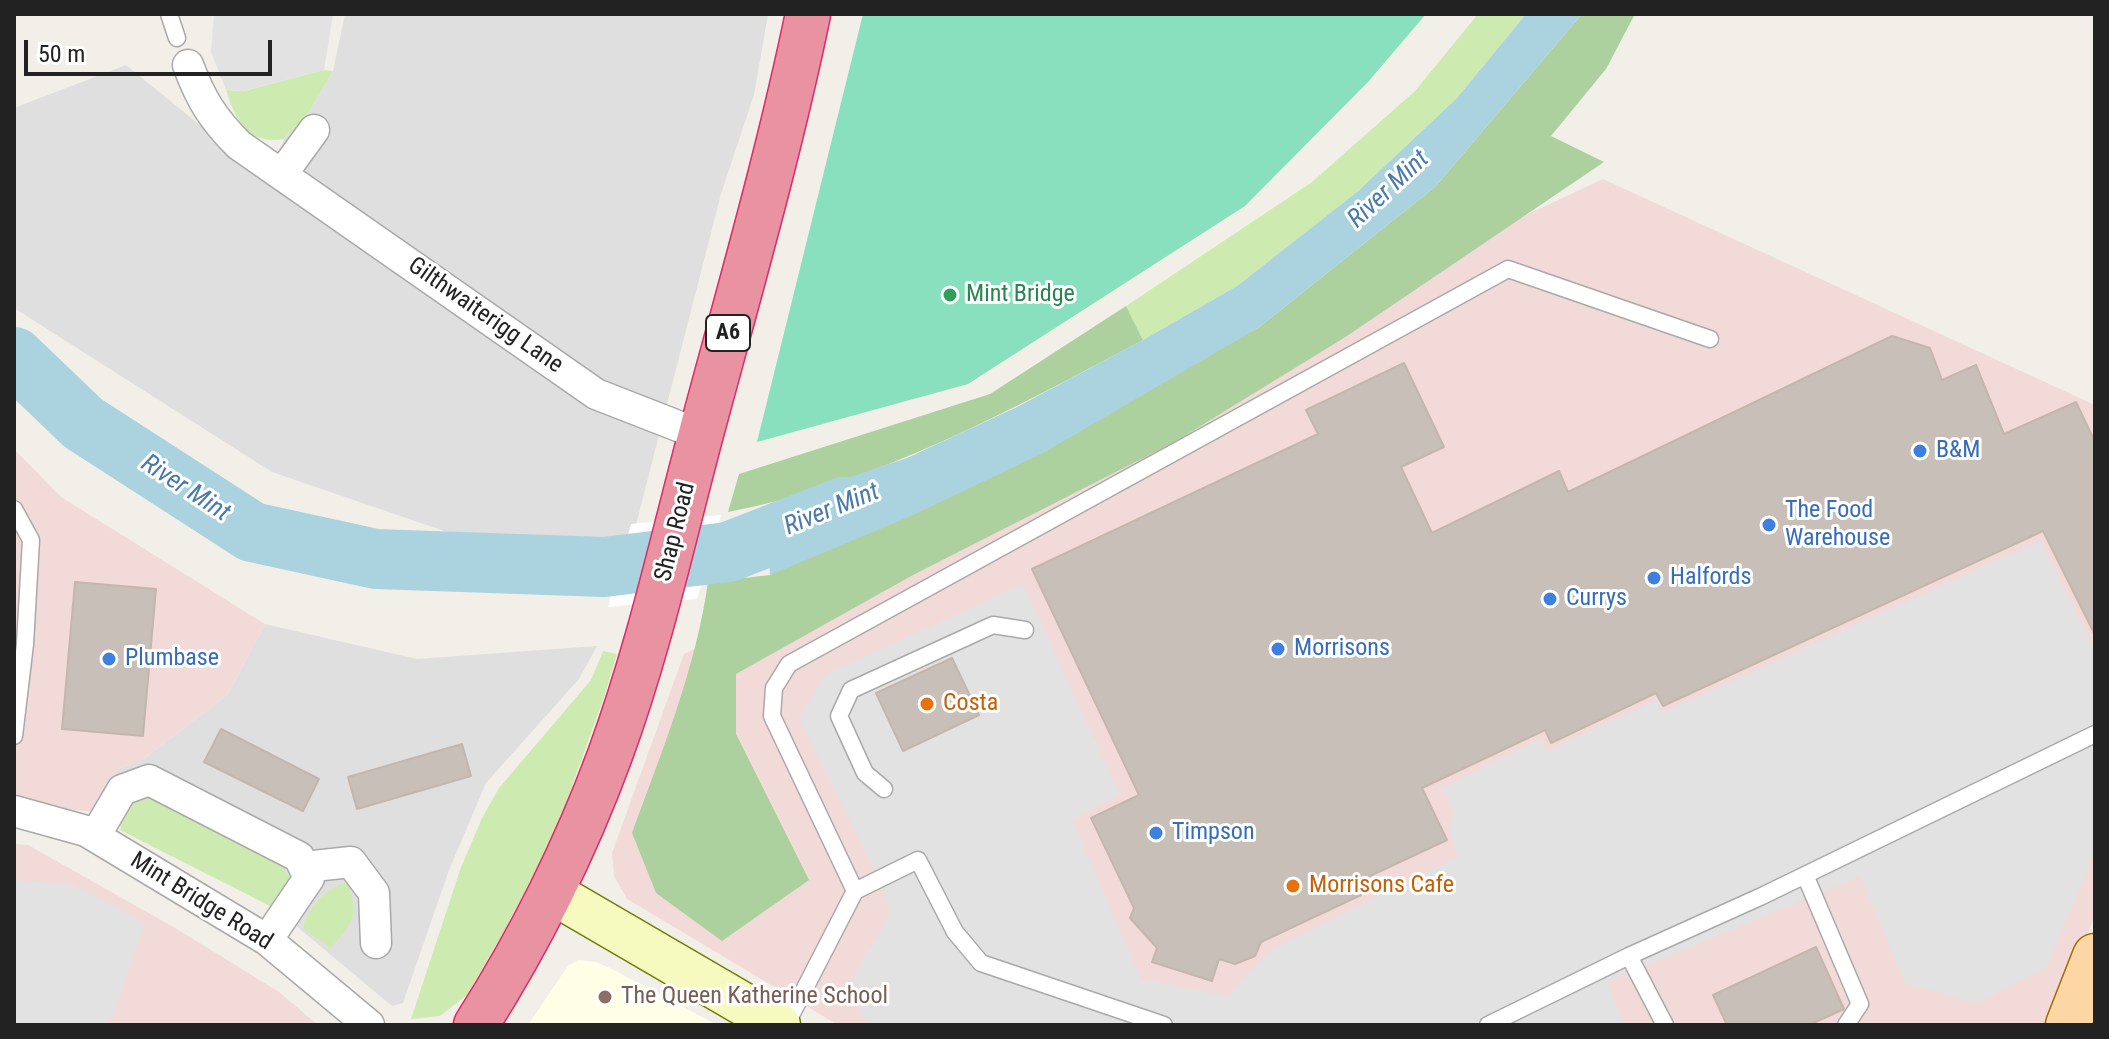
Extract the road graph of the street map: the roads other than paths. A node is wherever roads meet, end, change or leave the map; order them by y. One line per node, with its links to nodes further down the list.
1 (169, 14): 3 (lane, Gilthwaiterigg Lane)
2 (808, 14): 7 (highway, Shap Road / A6)
3 (183, 51): 5 (street, Gilthwaiterigg Lane)
4 (314, 130): 5 (street)
5 (282, 174): 7 (street, Gilthwaiterigg Lane)
6 (1710, 339): 17 (lane)
7 (701, 435): 18 (highway, Shap Road / A6)
8 (14, 509): 11 (lane)
9 (1025, 630): 12 (lane)
10 (2095, 734): 16 (lane)
11 (14, 736)
12 (884, 789)
13 (14, 811): 14 (street, Mint Bridge Road)
14 (95, 836): 15 (street); 19 (street, Mint Bridge Road)
15 (304, 867): 19 (street); 20 (street)
16 (1805, 875): 21 (lane); 30 (lane)
17 (855, 891): 26 (lane); 27 (lane)
18 (551, 892): 24 (highway, Shap Road / A6); 25 (street)
19 (267, 940): 23 (street, Mint Bridge Road)
20 (376, 943)
21 (1629, 956): 28 (lane); 29 (lane)
22 (2095, 956): 31 (main road)
23 (369, 1025)
24 (476, 1025)
25 (779, 1025)
26 (786, 1025)
27 (1164, 1025)
28 (1488, 1025)
29 (1665, 1025)
30 (1846, 1025)
31 (2068, 1025)

